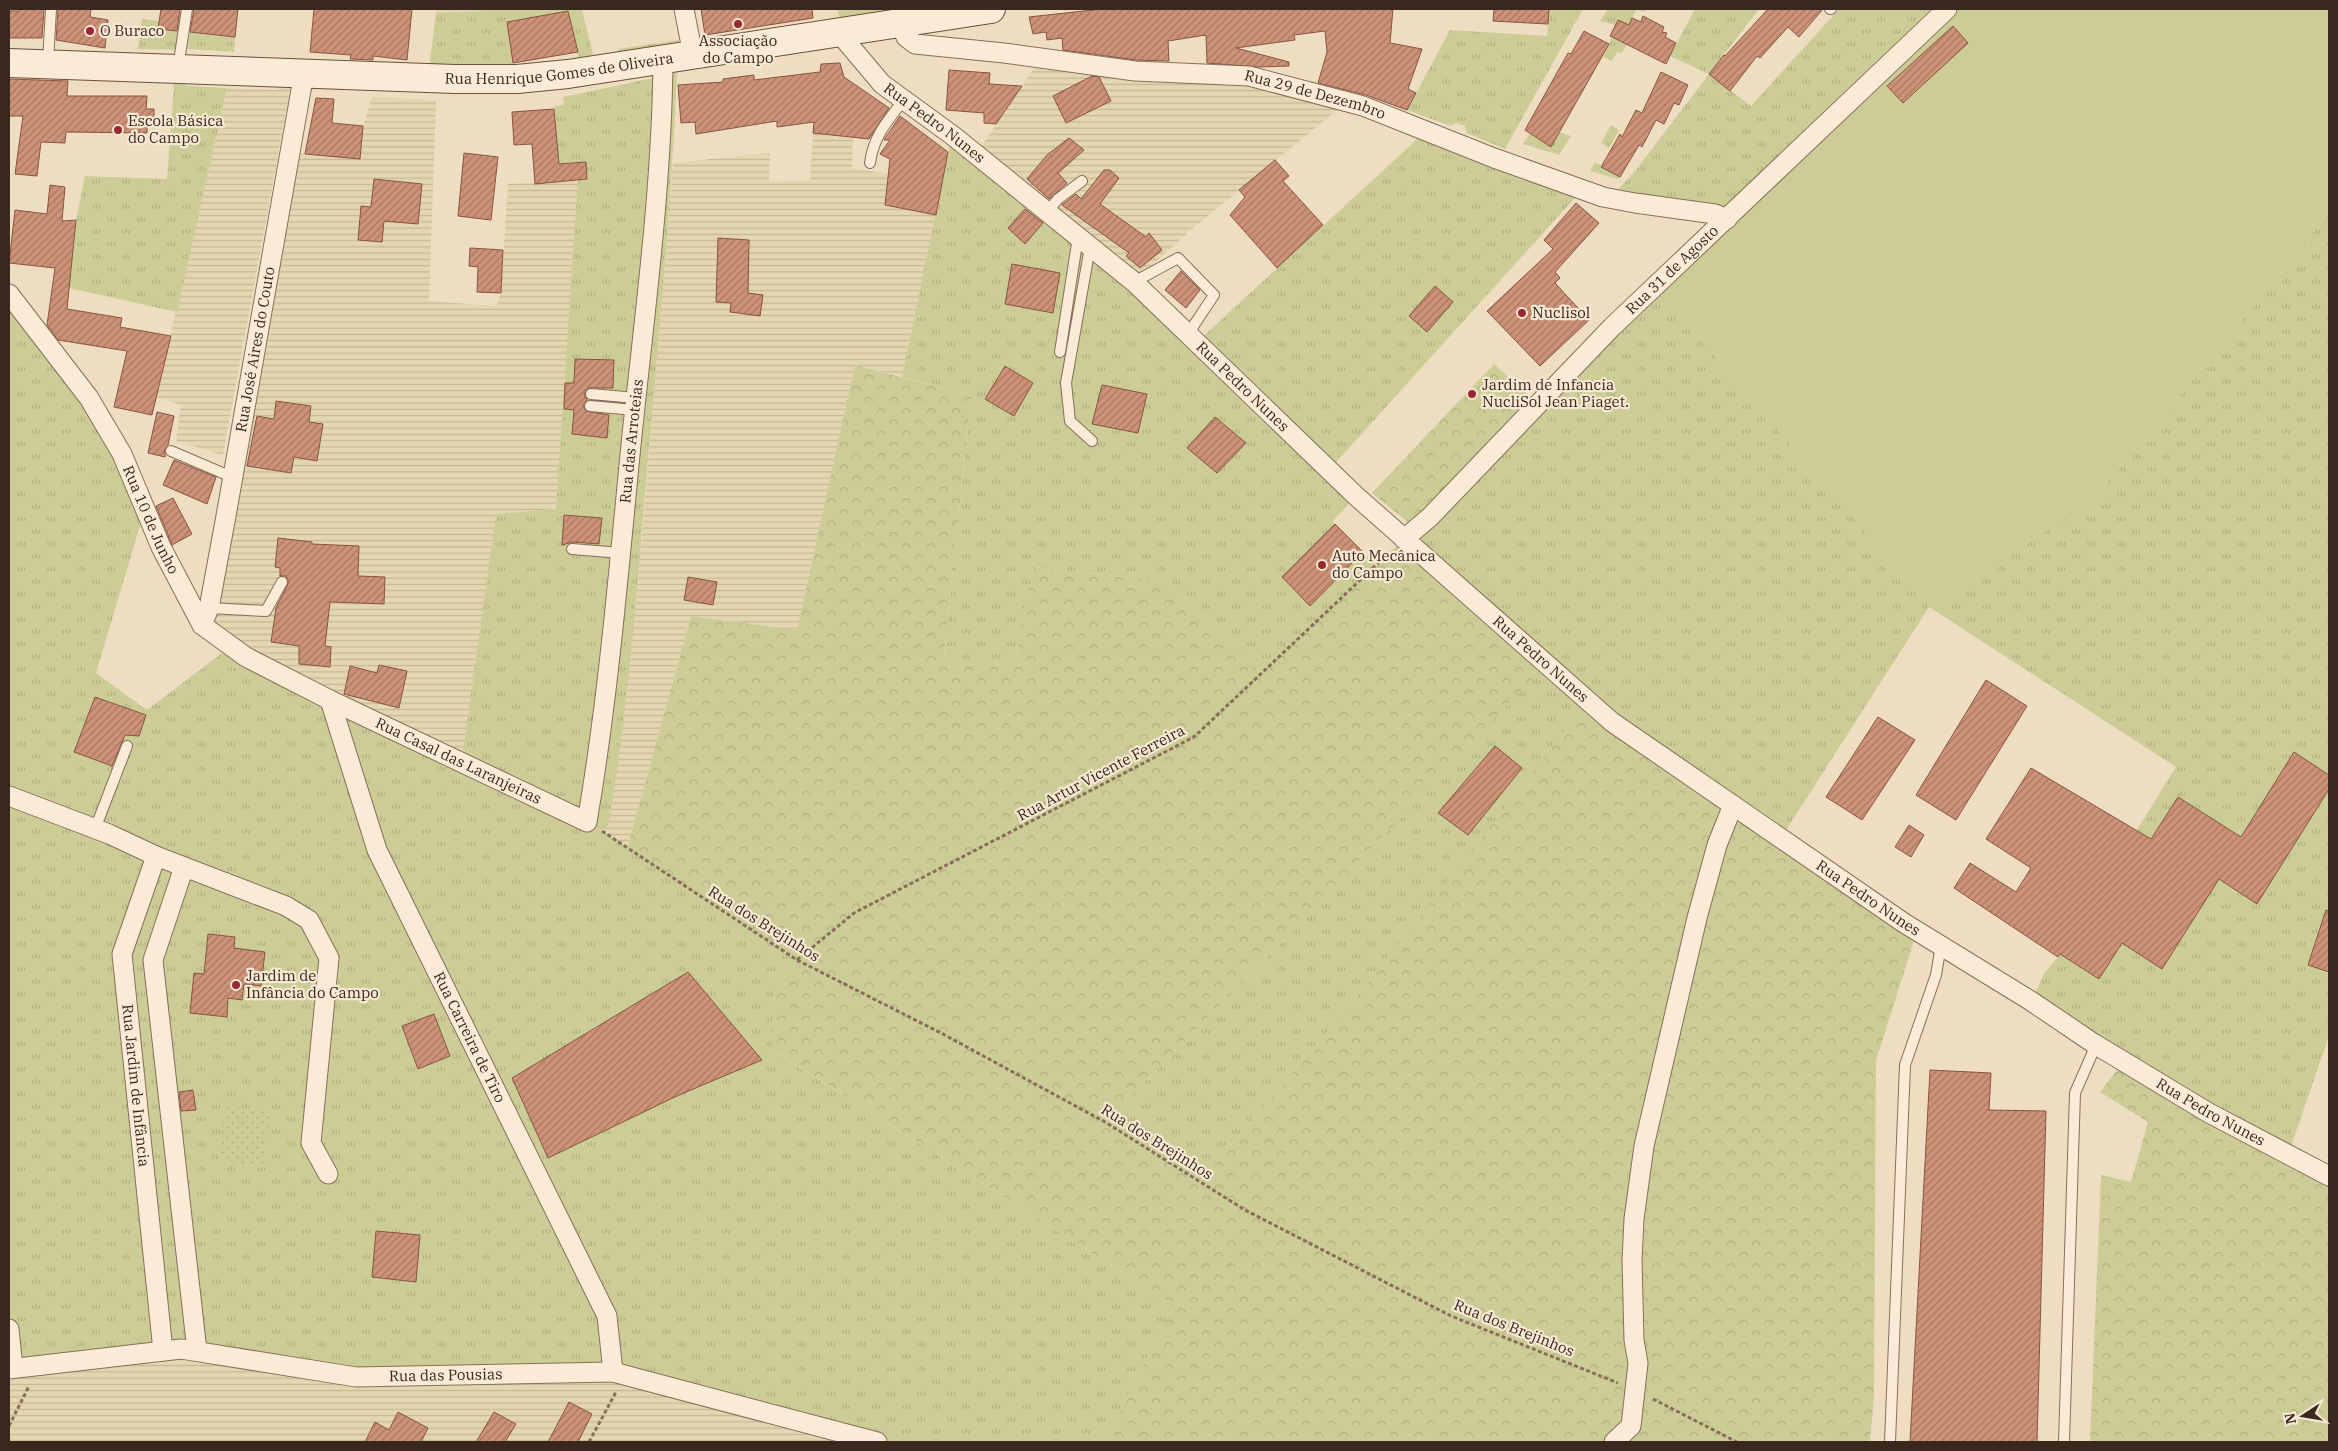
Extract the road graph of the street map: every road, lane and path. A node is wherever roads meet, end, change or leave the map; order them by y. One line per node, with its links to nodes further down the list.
1 (51, 9): 11 (lane)
2 (187, 9): 12 (lane)
3 (684, 9): 8 (street)
4 (991, 9): 6 (street, Rua Henrique Gomes de Oliveira)
5 (1947, 9): 18 (street, Rua 31 de Agosto)
6 (900, 23): 7 (street, Rua Henrique Gomes de Oliveira); 18 (street, Rua 29 de Dezembro)
7 (839, 32): 8 (street, Rua Henrique Gomes de Oliveira); 14 (street, Rua Pedro Nunes)
8 (693, 55): 9 (street, Rua Henrique Gomes de Oliveira)
9 (663, 60): 13 (street, Rua Henrique Gomes de Oliveira); 25 (street, Rua das Arroteias)
10 (9, 63): 11 (street)
11 (48, 63): 12 (street, Rua Henrique Gomes de Oliveira)
12 (178, 68): 13 (street, Rua Henrique Gomes de Oliveira)
13 (304, 72): 29 (street, Rua José Aires do Couto)
14 (903, 101): 15 (lane); 17 (street, Rua Pedro Nunes)
15 (870, 163)
16 (1082, 181): 17 (lane)
17 (1047, 212): 19 (street, Rua Pedro Nunes)
18 (1727, 220): 30 (street, Rua 31 de Agosto)
19 (1084, 242): 20 (street, Rua Pedro Nunes); 23 (lane); 27 (lane)
20 (1134, 282): 22 (street, Rua Pedro Nunes); 22 (lane)
21 (9, 294): 34 (street, Rua 10 de Junho)
22 (1188, 334): 30 (street, Rua Pedro Nunes)
23 (1060, 352)
24 (591, 394): 25 (lane)
25 (636, 404): 26 (lane); 32 (street, Rua das Arroteias)
26 (590, 406)
27 (1092, 441)
28 (171, 451): 29 (lane)
29 (232, 477): 34 (street, Rua José Aires do Couto)
30 (1404, 539): 38 (street, Rua Pedro Nunes); 44 (path, Rua Artur Vicente Ferreira)
31 (572, 549): 32 (lane)
32 (621, 553): 39 (street, Rua das Arroteias)
33 (282, 582): 34 (lane)
34 (205, 617): 35 (street, Rua 10 de Junho)
35 (330, 700): 39 (street, Rua Casal das Laranjeiras); 53 (street, Rua Carreira de Tiro)
36 (128, 746): 40 (lane)
37 (9, 796): 40 (street)
38 (1733, 805): 43 (street, Rua Pedro Nunes); 54 (street)
39 (587, 822): 44 (path, Rua dos Brejinhos)
40 (96, 829): 41 (street)
41 (156, 856): 42 (street); 49 (street, Rua Jardim de Infância)
42 (184, 867): 46 (street); 50 (street, Rua Jardim de Infância)
43 (1941, 945): 45 (street, Rua Pedro Nunes); 60 (lane)
44 (797, 960): 54 (path, Rua dos Brejinhos)
45 (2096, 1045): 47 (street, Rua Pedro Nunes); 61 (lane)
46 (328, 1174)
47 (2329, 1176)
48 (9, 1329): 52 (street)
49 (163, 1351): 50 (street, Rua das Pousias); 51 (street, Rua das Pousias)
50 (197, 1352): 53 (street, Rua das Pousias)
51 (40, 1365): 52 (street, Rua das Pousias); 55 (path)
52 (11, 1368)
53 (614, 1372): 56 (path); 57 (street, Rua das Pousias)
54 (1635, 1390): 58 (street); 59 (path, Rua dos Brejinhos)
55 (9, 1426)
56 (589, 1442)
57 (877, 1442)
58 (1614, 1442)
59 (1737, 1442)
60 (1890, 1442)
61 (2064, 1442)

